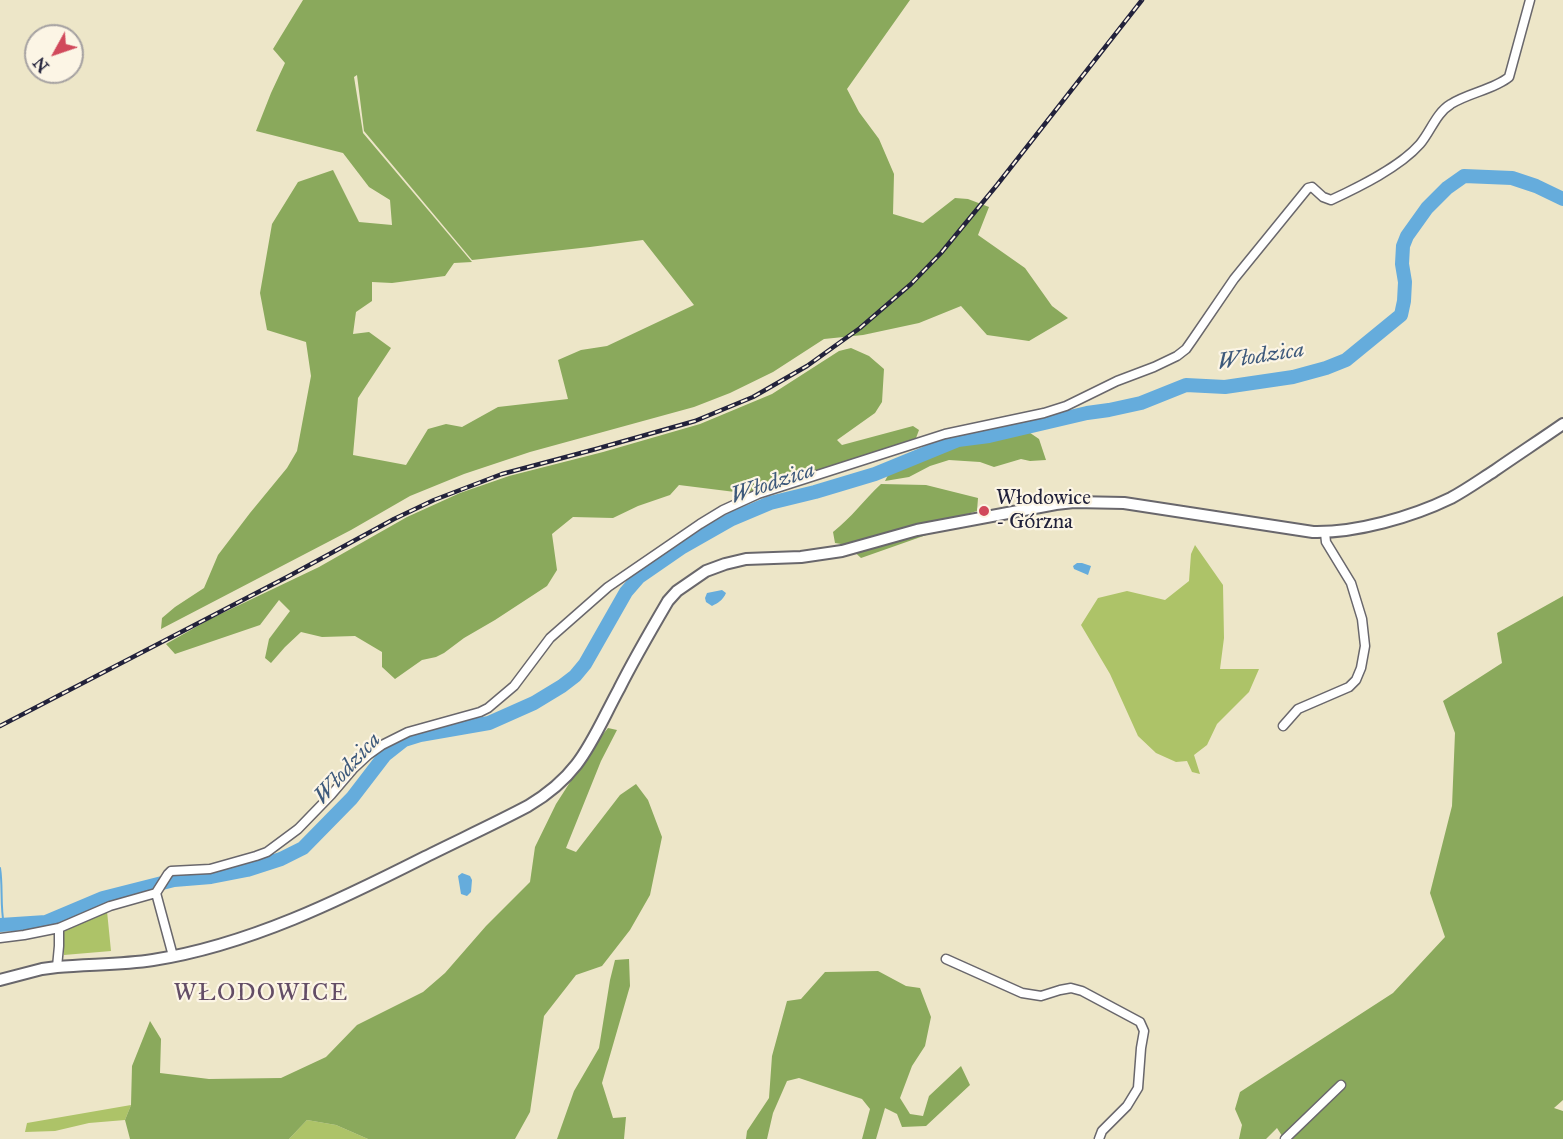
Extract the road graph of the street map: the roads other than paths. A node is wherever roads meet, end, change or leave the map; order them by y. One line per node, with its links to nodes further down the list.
1 (1530, 0): 5 (street)
2 (1563, 424): 3 (street)
3 (1325, 532): 4 (street); 8 (street)
4 (1283, 726)
5 (158, 891): 6 (street); 8 (street)
6 (59, 928): 7 (street); 10 (street)
7 (0, 938)
8 (172, 956): 10 (street)
9 (946, 959): 13 (street)
10 (57, 967): 11 (street)
11 (0, 980)
12 (1341, 1085): 14 (street)
13 (1099, 1139)
14 (1285, 1139)

